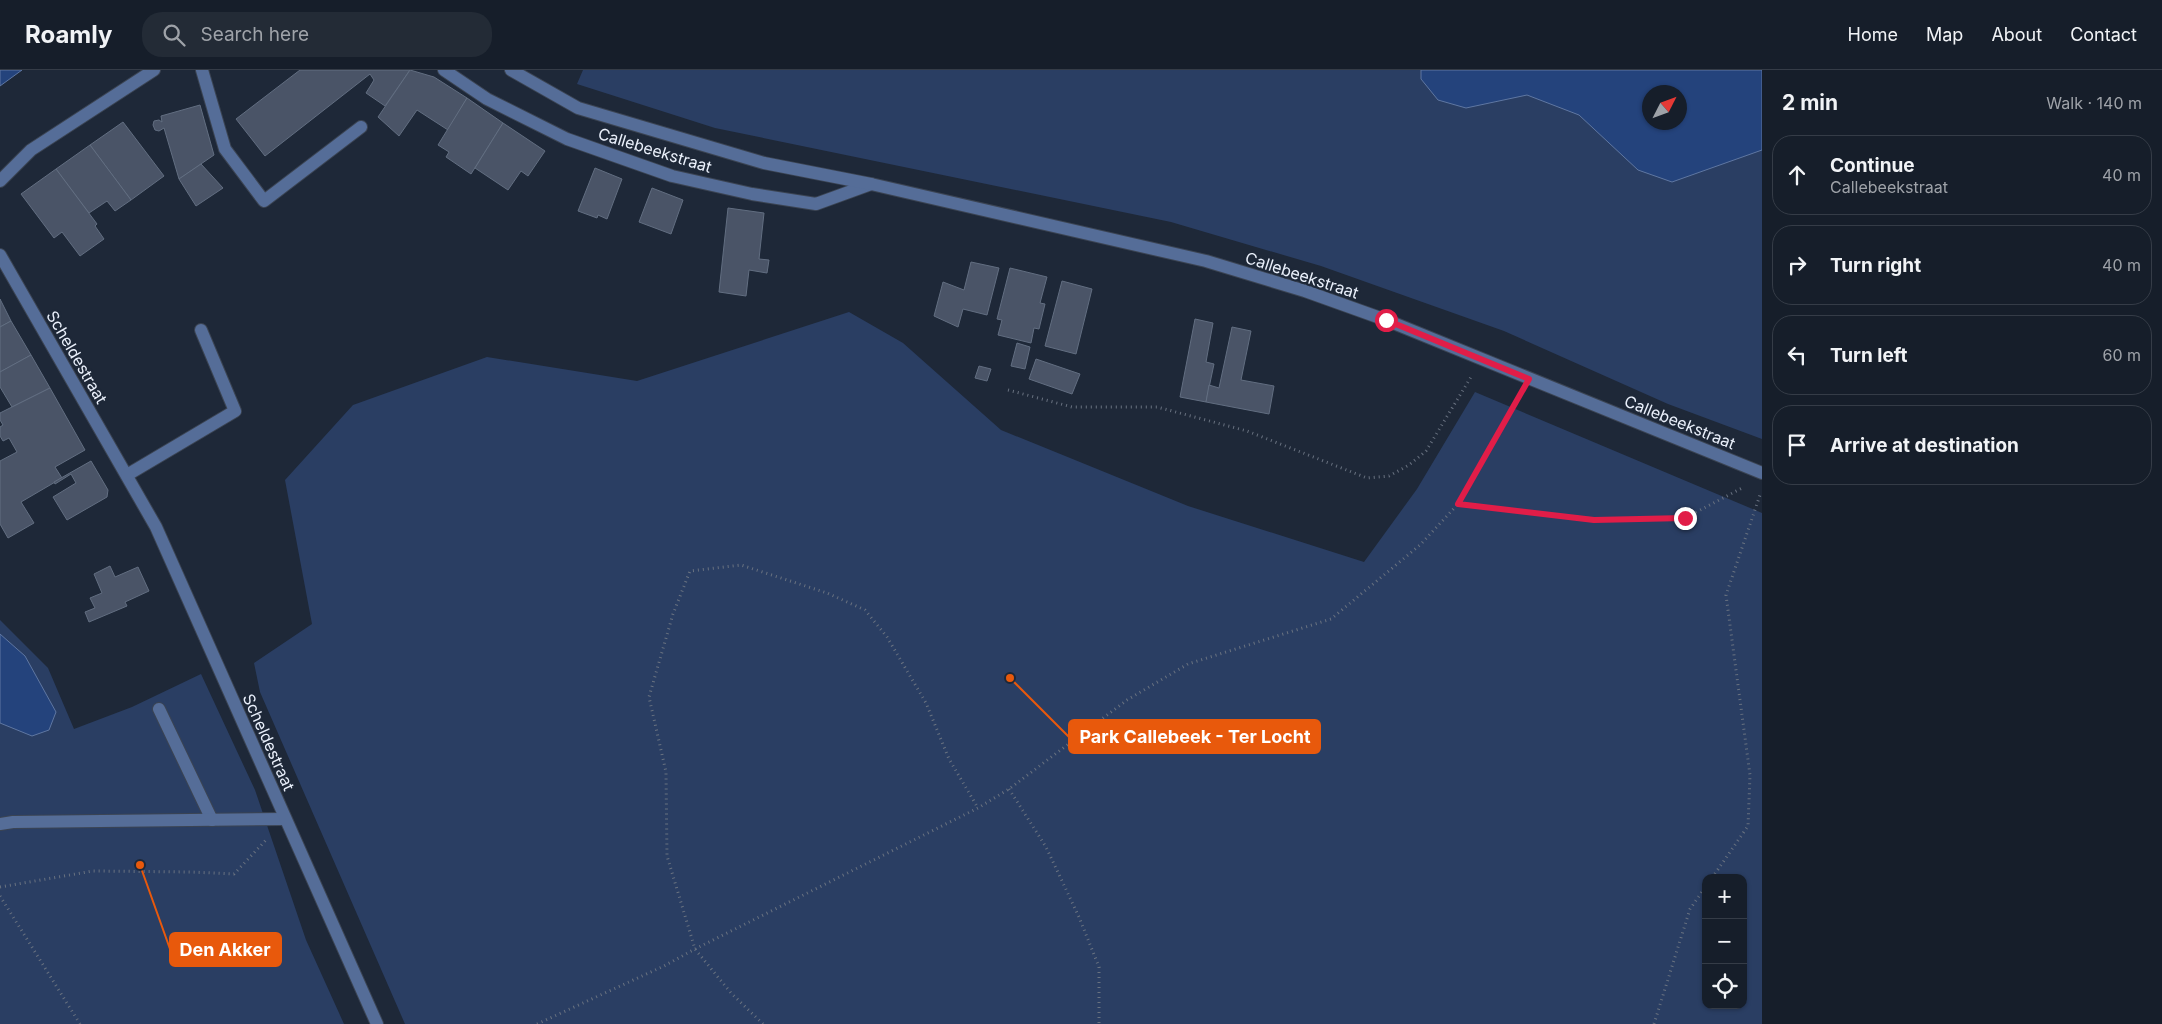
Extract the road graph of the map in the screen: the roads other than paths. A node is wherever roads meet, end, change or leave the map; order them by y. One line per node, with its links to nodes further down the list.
1 (154, 70): 6 (street)
2 (202, 70): 5 (street)
3 (444, 70): 7 (street, Callebeekstraat)
4 (511, 70): 7 (street, Callebeekstraat)
5 (361, 127)
6 (0, 181)
7 (871, 184): 10 (street, Callebeekstraat)
8 (0, 255): 11 (street, Scheldestraat)
9 (201, 330): 11 (street)
10 (1762, 473)
11 (127, 475): 13 (street, Scheldestraat)
12 (159, 709): 14 (street)
13 (285, 819): 14 (street); 16 (street, Scheldestraat)
14 (212, 820): 15 (street)
15 (0, 824)
16 (377, 1024)

